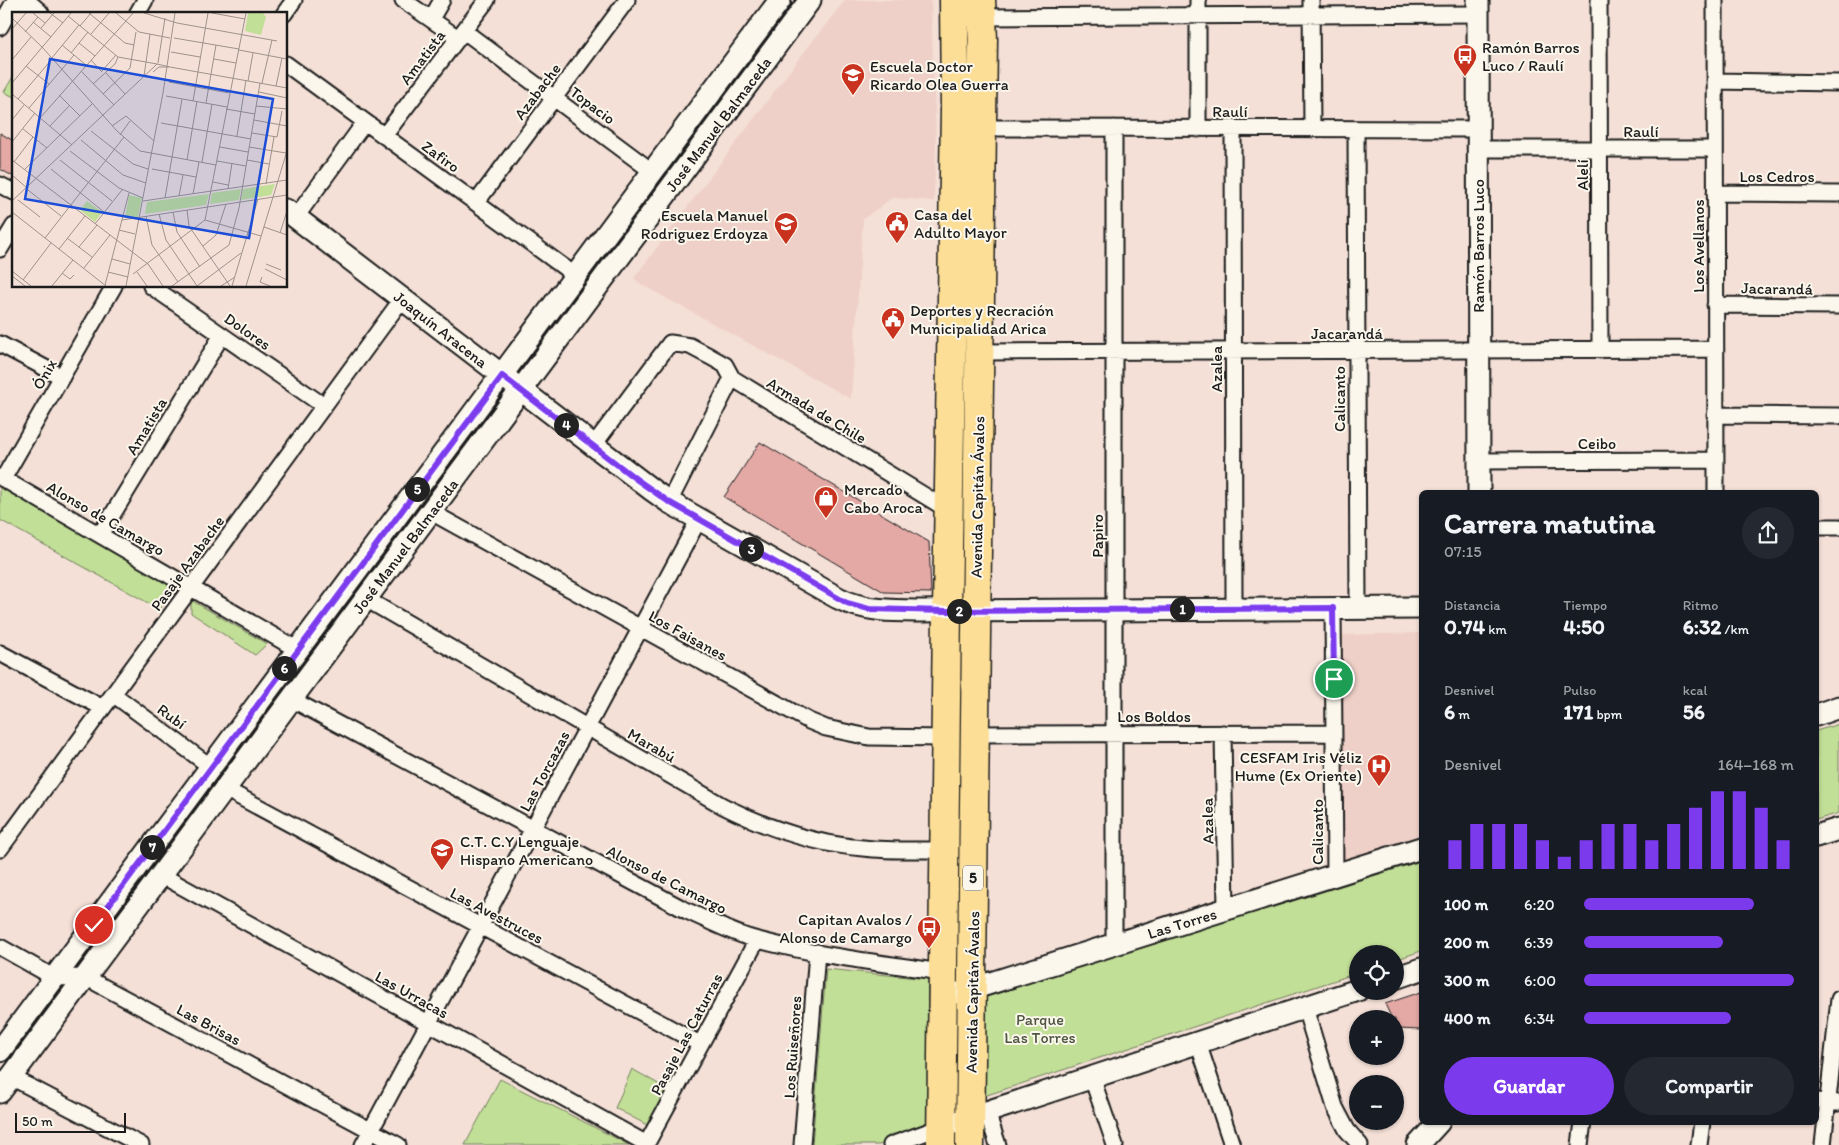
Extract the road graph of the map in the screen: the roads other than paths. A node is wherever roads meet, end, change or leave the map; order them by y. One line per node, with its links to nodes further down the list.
1 (16, 0): 23 (street)
2 (22, 0): 18 (street)
3 (145, 0): 19 (street)
4 (294, 0): 20 (street)
5 (403, 0): 22 (street, Topacio)
6 (442, 0): 22 (street, Amatista)
7 (488, 0): 24 (street, Amatista)
8 (627, 0): 28 (street, Azabache)
9 (810, 0): 67 (street, José Manuel Balmaceda)
10 (954, 0): 78 (highway, Avenida Capitán Ávalos / 5)
11 (1198, 0): 21 (street)
12 (1599, 0): 38 (street, Alelí)
13 (1715, 0): 26 (street, Los Avellanos)
14 (777, 2): 40 (street, José Manuel Balmaceda)
15 (1311, 7): 16 (street); 21 (street); 34 (street)
16 (1478, 7): 37 (street, Ramón Barros Luco)
17 (982, 8): 21 (street); 30 (highway, Avenida Capitán Ávalos / 5)
18 (36, 12)
19 (138, 12)
20 (285, 12)
21 (1198, 16): 32 (street)
22 (431, 19): 24 (street, Topacio)
23 (0, 27)
24 (461, 34): 28 (street, Topacio); 36 (street, Amatista)
25 (288, 65): 29 (street, Zafiro)
26 (1715, 81): 27 (street); 39 (street, Los Avellanos)
27 (1839, 83)
28 (554, 98): 40 (street, Topacio); 45 (street, Azabache)
29 (365, 122): 36 (street, Zafiro); 46 (street)
30 (982, 128): 31 (street, Raulí); 62 (highway, Avenida Capitán Ávalos / 5)
31 (1114, 128): 32 (street, Raulí); 63 (street, Papiro)
32 (1198, 128): 33 (street, Raulí)
33 (1233, 128): 34 (street, Raulí); 60 (street, Azalea)
34 (1312, 128): 35 (street, Raulí)
35 (1356, 129): 37 (street, Raulí); 61 (street, Calicanto)
36 (384, 136): 45 (street, Zafiro)
37 (1478, 139): 38 (street, Raulí); 58 (street, Ramón Barros Luco)
38 (1600, 149): 39 (street, Raulí); 59 (street, Alelí)
39 (1715, 149): 43 (street, Los Avellanos)
40 (653, 172): 49 (street, José Manuel Balmaceda)
41 (0, 185): 42 (street)
42 (12, 191)
43 (1715, 193): 44 (street, Los Cedros); 53 (street, Los Avellanos)
44 (1839, 194)
45 (476, 203): 49 (street, Zafiro)
46 (291, 214): 52 (street, Joaquín Aracena)
47 (12, 229): 48 (street)
48 (0, 250)
49 (576, 276): 64 (street, José Manuel Balmaceda)
50 (113, 288): 65 (street, Ónix)
51 (154, 288): 55 (street, Dolores)
52 (402, 299): 64 (street, Joaquín Aracena); 68 (street, Pasaje Azabache)
53 (1715, 305): 54 (street, Jacarandá); 57 (street, Los Avellanos)
54 (1839, 306)
55 (222, 335): 68 (street, Dolores); 83 (street, Amatista)
56 (0, 344): 65 (street)
57 (1715, 349): 59 (street, Jacarandá); 69 (street, Los Avellanos)
58 (1478, 350): 59 (street, Jacarandá); 61 (street, Jacarandá); 73 (street, Ramón Barros Luco)
59 (1600, 350)
60 (1234, 351): 61 (street, Jacarandá); 63 (street, Jacarandá); 89 (street, Azalea)
61 (1357, 351): 87 (street, Calicanto)
62 (979, 352): 63 (street, Jacarandá); 90 (highway, Avenida Capitán Ávalos / 5)
63 (1114, 352): 91 (street, Papiro)
64 (502, 376): 67 (street, Joaquín Aracena); 94 (street, José Manuel Balmaceda)
65 (62, 378): 74 (street, Ónix)
66 (732, 378): 71 (street, Armada de Chile); 77 (street); 78 (street, Armada de Chile)
67 (520, 390): 71 (street, Joaquín Aracena); 79 (street, José Manuel Balmaceda)
68 (324, 406): 84 (street, Pasaje Azabache)
69 (1715, 415): 70 (street); 72 (street, Los Avellanos)
70 (1839, 416)
71 (593, 446): 77 (street, Joaquín Aracena)
72 (1716, 460): 73 (street, Ceibo); 76 (street, Los Avellanos)
73 (1479, 461): 75 (street, Ramón Barros Luco)
74 (2, 478): 83 (street, Alonso de Camargo)
75 (1479, 490)
76 (1716, 490)
77 (669, 502): 80 (street, Joaquín Aracena)
78 (948, 510): 92 (highway, Avenida Capitán Ávalos / 5)
79 (431, 512): 85 (street, José Manuel Balmaceda); 93 (street, Los Faisanes)
80 (699, 519): 92 (street, Joaquín Aracena); 93 (street, Las Torcazas)
81 (1819, 527): 82 (street)
82 (1839, 527)
83 (100, 535): 84 (street, Alonso de Camargo)
84 (191, 587): 94 (street, Alonso de Camargo); 96 (street, Pasaje Azabache)
85 (366, 599): 97 (street, José Manuel Balmaceda); 101 (street, Marabú)
86 (1333, 608): 87 (street, Joaquín Aracena); 89 (street, Joaquín Aracena); 103 (street, Calicanto)
87 (1358, 608): 88 (street, Joaquín Aracena)
88 (1419, 608)
89 (1234, 609): 91 (street, Joaquín Aracena)
90 (976, 610): 91 (street, Joaquín Aracena); 92 (street, Joaquín Aracena); 104 (highway, Avenida Capitán Ávalos / 5)
91 (1114, 610): 105 (street, Papiro)
92 (946, 611): 106 (highway, Avenida Capitán Ávalos / 5)
93 (640, 629): 101 (street, Las Torcazas); 106 (street, Los Faisanes)
94 (298, 650): 107 (street, José Manuel Balmaceda)
95 (0, 653): 99 (street)
96 (113, 694): 99 (street, Pasaje Azabache); 107 (street, Rubí)
97 (291, 699): 108 (street, José Manuel Balmaceda); 109 (street, Alonso de Camargo)
98 (1839, 707): 100 (street)
99 (103, 708): 112 (street, Pasaje Azabache)
100 (1819, 714)
101 (587, 728): 109 (street, Las Torcazas); 114 (street, Marabú)
102 (1223, 733): 103 (street, Los Boldos); 105 (street, Los Boldos); 117 (street, Azalea)
103 (1334, 733): 116 (street, Calicanto)
104 (975, 734): 105 (street, Los Boldos); 128 (highway, Avenida Capitán Ávalos / 5)
105 (1114, 734): 120 (street, Papiro)
106 (945, 738): 114 (highway, Avenida Capitán Ávalos / 5)
107 (211, 767): 126 (street, José Manuel Balmaceda)
108 (225, 789): 115 (street, José Manuel Balmaceda); 118 (street, Las Avestruces)
109 (533, 829): 118 (street, Las Torcazas); 119 (street, Alonso de Camargo)
110 (1839, 829): 111 (street)
111 (1819, 835)
112 (0, 849)
113 (1419, 849): 116 (street, Las Torres)
114 (944, 850): 127 (highway, Avenida Capitán Ávalos / 5)
115 (161, 875): 125 (street, José Manuel Balmaceda); 132 (street, Las Urracas)
116 (1335, 875): 117 (street, Las Torres)
117 (1226, 909): 120 (street, Las Torres)
118 (481, 926): 132 (street, Las Torcazas); 134 (street, Las Avestruces)
119 (756, 940): 122 (street, Alonso de Camargo); 134 (street, Pasaje Las Caturras)
120 (1114, 944): 128 (street, Las Torres)
121 (0, 947): 126 (street)
122 (816, 952): 127 (street, Alonso de Camargo); 149 (street, Los Ruiseñores)
123 (1419, 970): 124 (street)
124 (1404, 975)
125 (85, 977): 126 (street); 137 (street, José Manuel Balmaceda); 143 (street, Las Brisas)
126 (55, 978): 135 (street, José Manuel Balmaceda)
127 (942, 985): 128 (street, Las Torres); 144 (highway, Avenida Capitán Ávalos / 5)
128 (972, 989): 139 (highway, Avenida Capitán Ávalos / 5)
129 (1349, 993): 131 (street)
130 (1839, 999): 138 (street)
131 (1305, 1008): 133 (street); 155 (street)
132 (429, 1023): 143 (street, Las Torcazas); 145 (street, Las Urracas)
133 (1198, 1043): 136 (street); 154 (street)
134 (700, 1044): 145 (street, Pasaje Las Caturras)
135 (0, 1051)
136 (1092, 1078): 139 (street); 153 (street)
137 (6, 1084): 146 (street)
138 (1828, 1102): 159 (street)
139 (979, 1115): 144 (street); 151 (highway, Avenida Capitán Ávalos / 5); 152 (street)
140 (1436, 1125): 156 (street)
141 (1583, 1125): 157 (street)
142 (1702, 1125): 158 (street)
143 (371, 1130): 147 (street, Las Torcazas); 148 (street, Las Brisas)
144 (941, 1136): 150 (street)
145 (647, 1144)
146 (141, 1145)
147 (364, 1145)
148 (398, 1145)
149 (802, 1145)
150 (892, 1145)
151 (970, 1145)
152 (998, 1145)
153 (1115, 1145)
154 (1232, 1145)
155 (1360, 1145)
156 (1418, 1145)
157 (1580, 1145)
158 (1699, 1145)
159 (1823, 1145)

